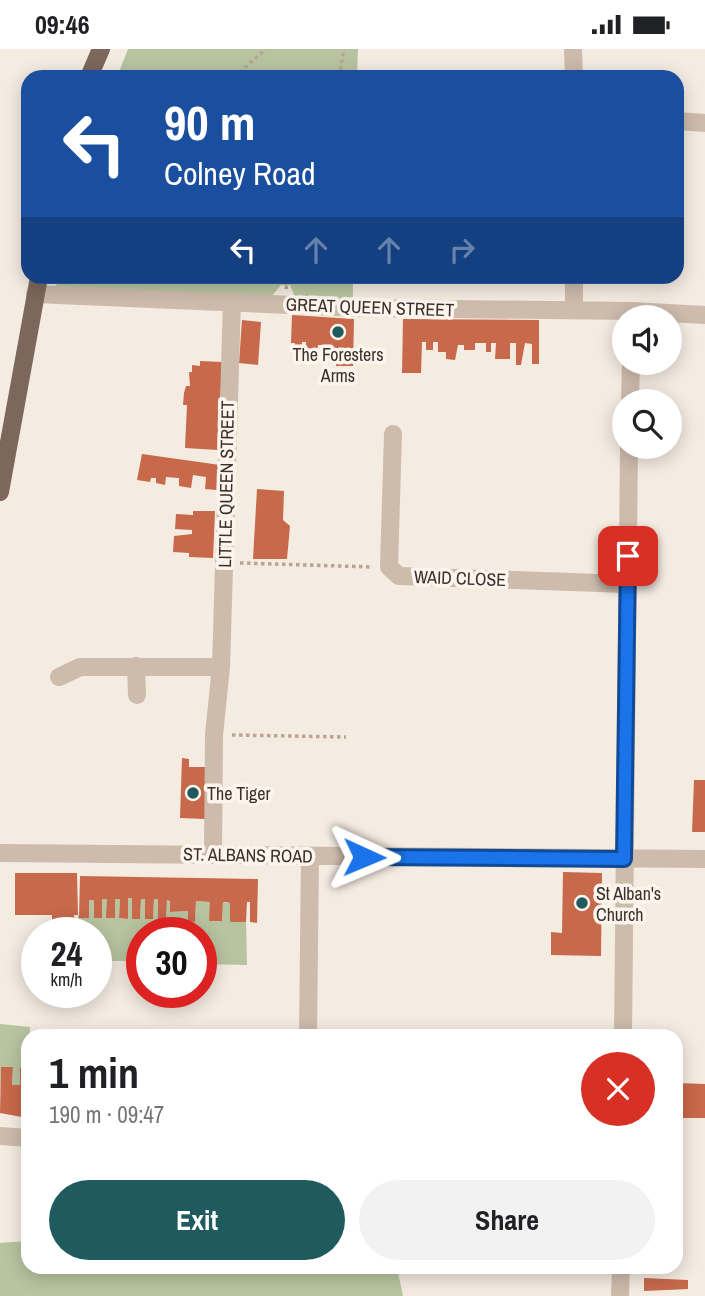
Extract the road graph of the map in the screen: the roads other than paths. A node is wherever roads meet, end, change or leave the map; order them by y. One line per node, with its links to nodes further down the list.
1 (101, 49): 3 (main road)
2 (573, 49): 4 (street)
3 (92, 70)
4 (574, 70)
5 (684, 122): 6 (street)
6 (705, 123)
7 (574, 284): 10 (street)
8 (37, 285): 9 (street, GREAT QUEEN STREET); 16 (main road)
9 (232, 301): 10 (street, GREAT QUEEN STREET); 19 (street, LITTLE QUEEN STREET)
10 (574, 310): 11 (street, GREAT QUEEN STREET)
11 (612, 313)
12 (682, 315): 13 (street, GREAT QUEEN STREET)
13 (705, 315)
14 (393, 433): 17 (street, WAID CLOSE)
15 (629, 459): 17 (street)
16 (0, 492)
17 (627, 584): 25 (street)
18 (136, 666): 19 (street); 20 (street); 21 (street)
19 (221, 667): 23 (street, LITTLE QUEEN STREET)
20 (59, 677)
21 (137, 695)
22 (0, 853): 23 (street, ST. ALBANS ROAD)
23 (213, 855): 24 (street, ST. ALBANS ROAD)
24 (310, 856): 25 (street, ST. ALBANS ROAD); 27 (street)
25 (624, 859): 26 (street, ST. ALBANS ROAD); 28 (street)
26 (705, 859)
27 (308, 1029)
28 (623, 1029)
29 (0, 1136): 30 (street)
30 (21, 1138)
31 (621, 1274): 32 (street)
32 (620, 1296)

